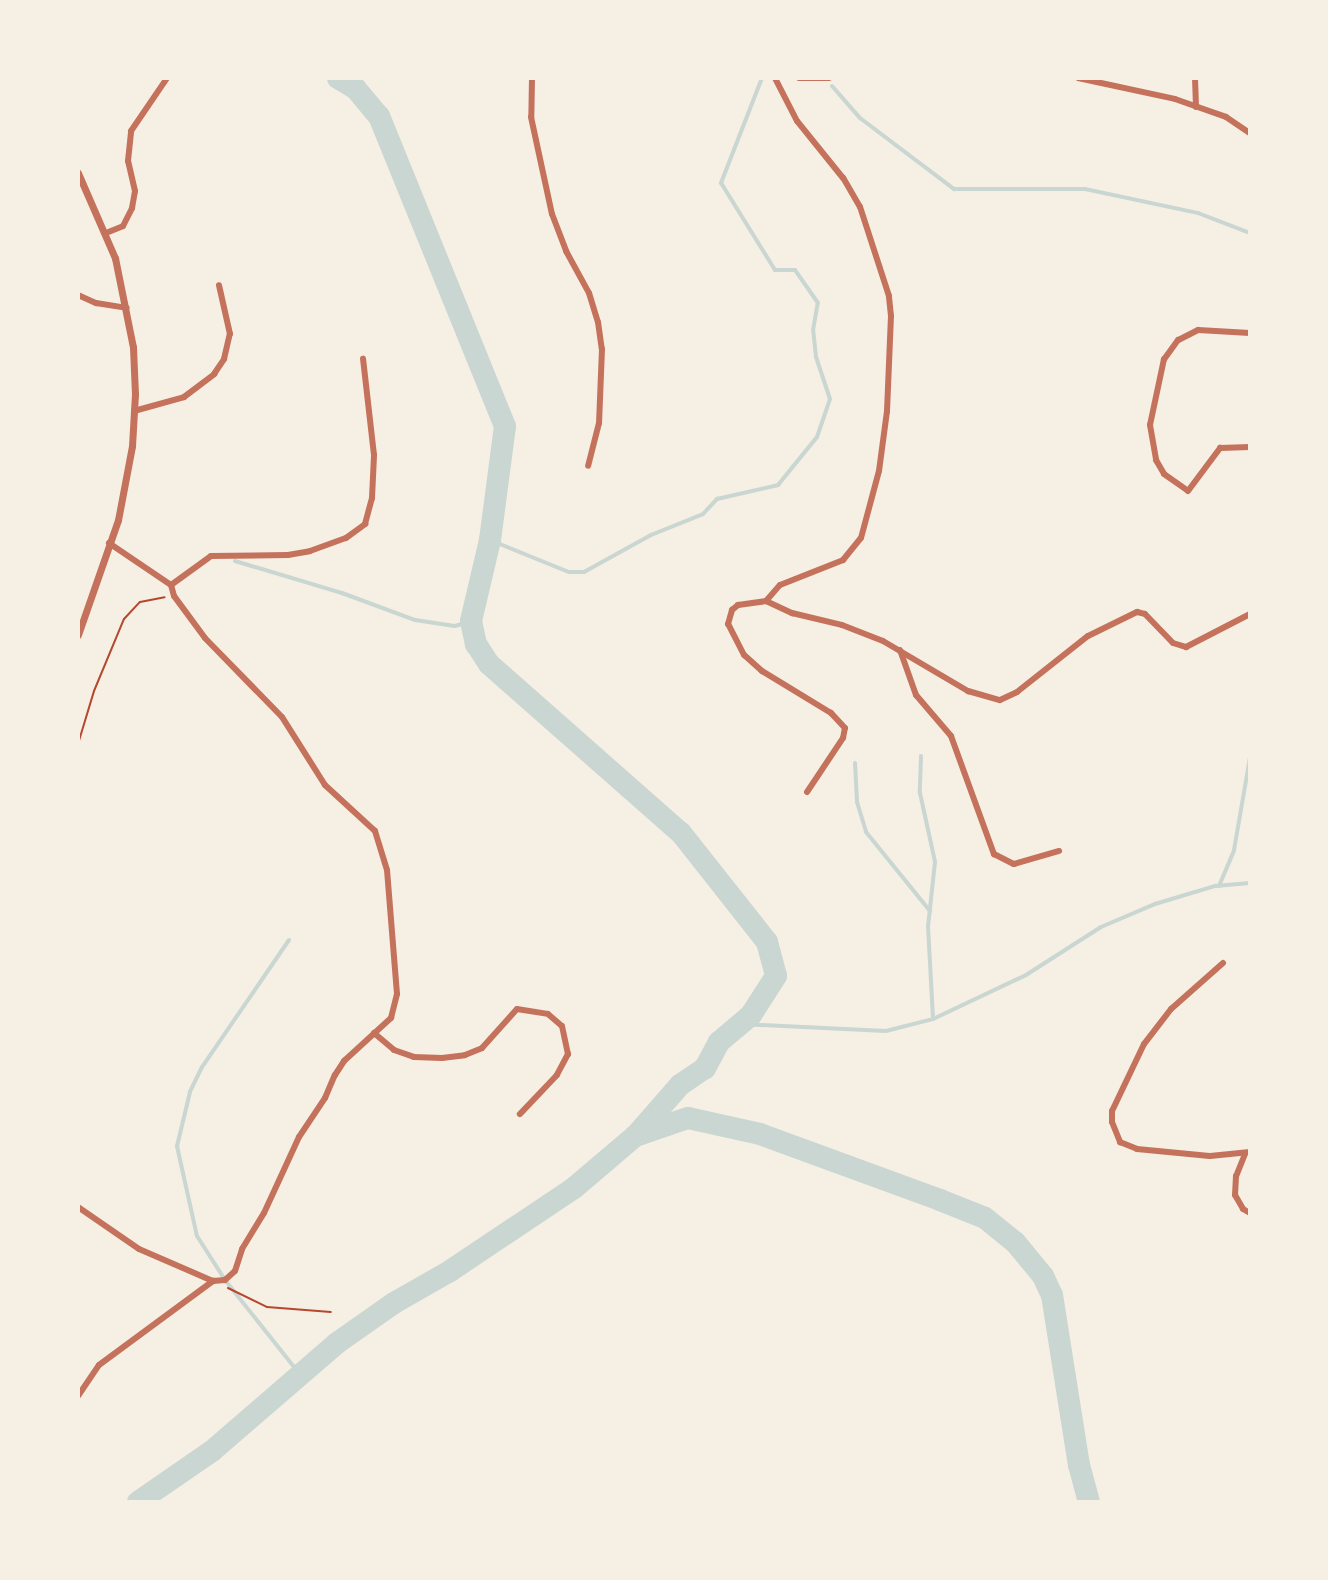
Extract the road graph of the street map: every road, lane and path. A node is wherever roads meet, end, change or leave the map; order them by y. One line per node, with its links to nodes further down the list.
1 (167, 78): 11 (street)
2 (532, 78): 19 (street)
3 (775, 78): 23 (street)
4 (799, 78): 5 (street)
5 (829, 78)
6 (1078, 78): 8 (street)
7 (1195, 78): 8 (street)
8 (1196, 107): 9 (street)
9 (1250, 133)
10 (78, 173): 11 (street)
11 (106, 233): 14 (street)
12 (219, 285): 17 (street)
13 (78, 295): 14 (street)
14 (127, 308): 17 (street)
15 (1250, 333): 18 (street)
16 (363, 359): 21 (street)
17 (134, 411): 20 (street)
18 (1250, 447)
19 (588, 466)
20 (109, 543): 21 (street); 25 (street)
21 (171, 585): 22 (street)
22 (174, 596): 27 (path); 31 (street)
23 (766, 601): 26 (street); 28 (street)
24 (1250, 614): 26 (street)
25 (78, 635)
26 (900, 650): 29 (street)
27 (78, 744)
28 (807, 792)
29 (1059, 851)
30 (1223, 963): 33 (street)
31 (374, 1033): 32 (street); 36 (street)
32 (520, 1114)
33 (1248, 1153): 35 (street)
34 (78, 1207): 36 (street)
35 (1250, 1213)
36 (213, 1281): 37 (path); 38 (street)
37 (331, 1312)
38 (78, 1396)

